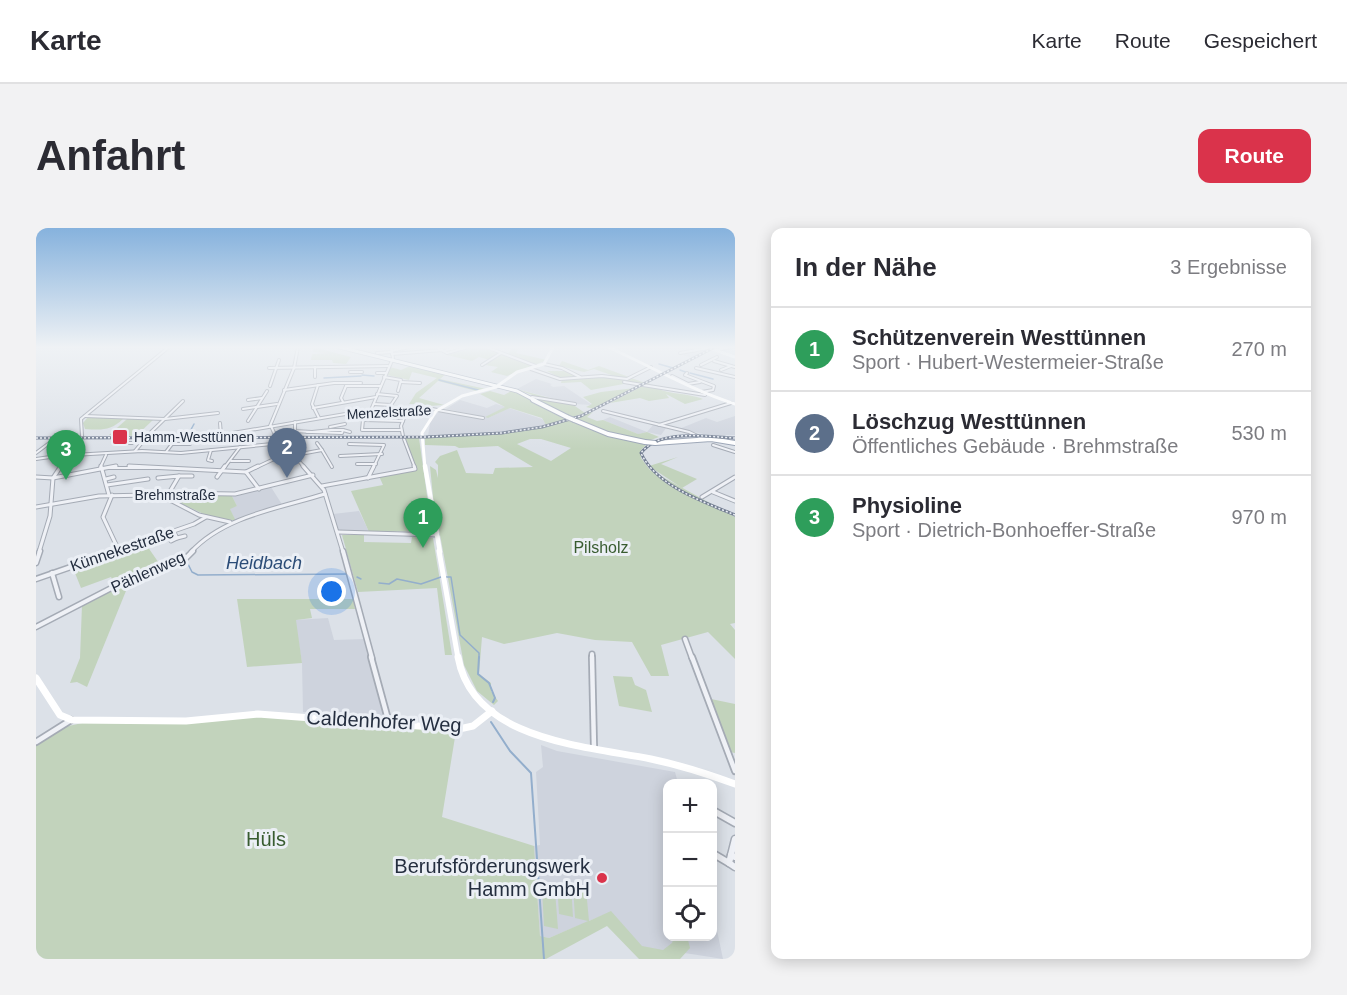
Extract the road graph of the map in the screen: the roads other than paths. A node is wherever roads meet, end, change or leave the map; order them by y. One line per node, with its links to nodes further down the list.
1 (130, 381): 45 (street)
2 (272, 381): 16 (street)
3 (288, 381): 19 (street)
4 (383, 381): 17 (street)
5 (475, 381): 18 (main road)
6 (621, 381): 24 (street)
7 (678, 381): 22 (main road)
8 (682, 381): 9 (street)
9 (703, 381): 22 (street)
10 (401, 382): 13 (street); 21 (street)
11 (502, 382): 18 (main road)
12 (361, 383): 15 (street)
13 (420, 383)
14 (318, 385): 15 (street); 19 (street); 36 (street)
15 (346, 385): 17 (street); 29 (street)
16 (270, 386)
17 (381, 386): 23 (street)
18 (495, 386): 25 (main road); 35 (main road)
19 (284, 390): 31 (street)
20 (267, 391): 26 (street)
21 (398, 391)
22 (698, 392): 24 (main road)
23 (377, 395): 29 (street); 32 (street); 32 (street)
24 (705, 395): 30 (main road)
25 (532, 397): 33 (street); 70 (main road, bridge)
26 (263, 398): 27 (street); 34 (street)
27 (248, 400)
28 (183, 401): 50 (street)
29 (343, 402): 36 (street)
30 (734, 403): 57 (street)
31 (278, 404): 34 (street); 58 (street)
32 (374, 404): 39 (street)
33 (575, 404)
34 (259, 406): 37 (street); 52 (street)
35 (443, 407): 40 (main road); 41 (street)
36 (313, 408): 48 (street)
37 (243, 409)
38 (364, 410): 39 (street, Menzelstraße); 48 (street, Menzelstraße); 51 (street)
39 (371, 410): 44 (street, Menzelstraße)
40 (438, 410): 41 (street, Menzelstraße); 44 (street, Menzelstraße); 130 (main road)
41 (447, 411): 49 (street, Menzelstraße)
42 (603, 411): 46 (street)
43 (218, 413): 50 (street)
44 (406, 413): 53 (street)
45 (85, 416): 50 (street); 90 (street)
46 (620, 416): 47 (street); 57 (street)
47 (614, 417)
48 (320, 418): 54 (street, Menzelstraße)
49 (483, 418)
50 (165, 419): 69 (street)
51 (364, 420): 53 (street); 61 (street)
52 (248, 421)
53 (404, 421): 61 (street)
54 (295, 422): 58 (street, Menzelstraße); 62 (street)
55 (220, 423): 66 (street)
56 (345, 424): 59 (street)
57 (659, 425): 70 (street)
58 (270, 426): 66 (street, Menzelstraße); 67 (street)
59 (330, 428): 60 (street); 63 (street)
60 (343, 430): 63 (street); 64 (street)
61 (401, 430): 111 (street)
62 (297, 432): 63 (street); 65 (street)
63 (307, 432)
64 (350, 432)
65 (281, 434)
66 (221, 435): 69 (street, Menzelstraße)
67 (275, 435)
68 (56, 438): 78 (street)
69 (144, 440): 71 (street); 72 (street); 83 (street)
70 (704, 440): 74 (main road)
71 (157, 442)
72 (126, 443)
73 (317, 443): 82 (street)
74 (735, 443)
75 (190, 444): 86 (street)
76 (349, 444): 88 (street)
77 (36, 445): 78 (street)
78 (46, 445): 85 (street)
79 (713, 445): 84 (street)
80 (240, 447): 81 (street); 87 (street); 94 (street)
81 (211, 450): 86 (street); 93 (street)
82 (322, 450): 87 (street); 98 (street)
83 (134, 452): 86 (street); 89 (street)
84 (735, 452)
85 (36, 453)
86 (166, 453)
87 (293, 453): 101 (street); 102 (street)
88 (382, 454): 91 (street); 97 (street)
89 (106, 455): 90 (street); 99 (street)
90 (69, 456): 92 (street); 109 (street)
91 (340, 456)
92 (36, 459)
93 (212, 460)
94 (230, 461): 95 (street); 100 (street)
95 (249, 461)
96 (357, 464): 97 (street)
97 (376, 464): 111 (street)
98 (332, 467)
99 (100, 468): 100 (street); 109 (street); 112 (street)
100 (222, 470): 101 (street); 107 (street)
101 (246, 472): 116 (street)
102 (313, 475): 115 (street); 116 (street, Brehmstraße)
103 (179, 476): 104 (street); 110 (street); 118 (street)
104 (192, 476)
105 (36, 477): 109 (street)
106 (114, 477): 112 (street)
107 (217, 477)
108 (735, 477): 117 (street)
109 (53, 478): 124 (street)
110 (158, 478)
111 (368, 478): 115 (street)
112 (106, 479): 114 (street)
113 (148, 479): 114 (street)
114 (107, 484): 120 (street)
115 (322, 486): 119 (street)
116 (259, 489): 118 (street, Brehmstraße)
117 (712, 492): 121 (street); 123 (street)
118 (169, 493): 122 (street, Brehmstraße)
119 (325, 494): 129 (street); 141 (street, Pählenweg)
120 (111, 495): 122 (street, Brehmstraße); 124 (street, Brehmstraße); 136 (street)
121 (702, 497)
122 (162, 498): 126 (street)
123 (735, 501)
124 (51, 504): 125 (street, Brehmstraße); 134 (street)
125 (36, 507)
126 (206, 517): 127 (street); 128 (street, Künnekestraße)
127 (230, 522)
128 (173, 531): 132 (street); 136 (street, Künnekestraße)
129 (338, 532): 130 (street); 147 (street)
130 (436, 535): 145 (main road)
131 (185, 536): 132 (street)
132 (177, 538): 133 (street)
133 (171, 541)
134 (42, 545): 135 (street); 137 (street)
135 (36, 546)
136 (119, 551): 138 (street, Künnekestraße)
137 (36, 563)
138 (52, 573): 139 (street, Künnekestraße); 140 (street)
139 (36, 579)
140 (60, 597)
141 (36, 627)
142 (685, 639): 150 (street)
143 (592, 654): 149 (street)
144 (36, 678): 146 (main road)
145 (492, 711): 147 (main road, Caldenhofer Weg); 149 (main road)
146 (72, 720): 147 (main road, Caldenhofer Weg); 148 (street)
147 (389, 724)
148 (36, 742)
149 (594, 749): 151 (main road)
150 (735, 771)
151 (735, 784)
152 (717, 813): 153 (street)
153 (735, 823)
154 (735, 839): 156 (street)
155 (717, 856): 157 (street)
156 (733, 856): 157 (street)
157 (732, 865)

